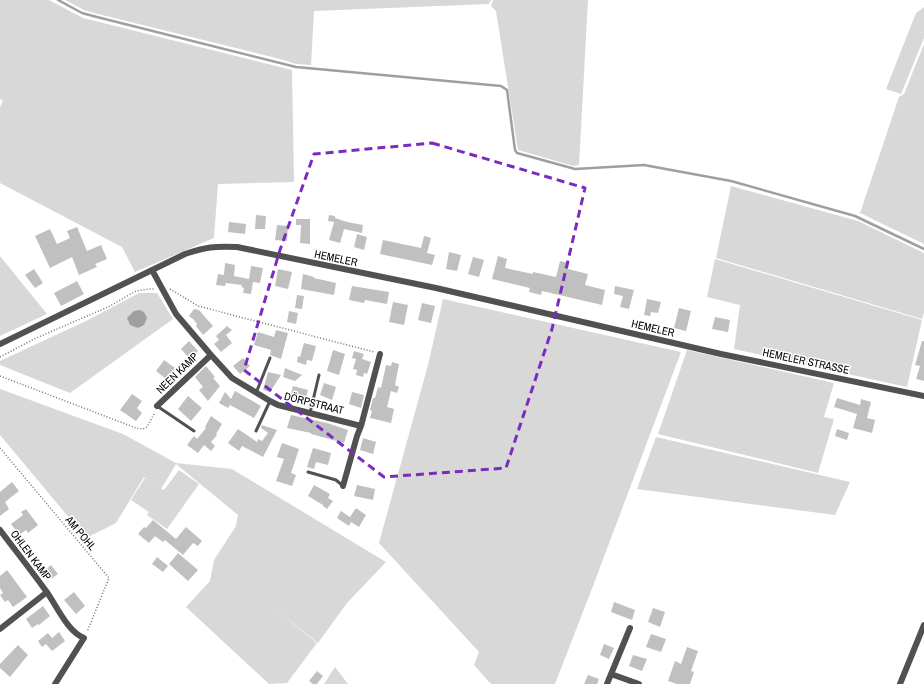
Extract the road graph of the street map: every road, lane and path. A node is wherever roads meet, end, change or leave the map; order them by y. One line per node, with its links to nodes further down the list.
1 (152, 270): 2 (street, HEMELER); 3 (street, HEMELER); 4 (street, DÖRPSTRAAT)
2 (0, 344)
3 (684, 345): 10 (street, HEMELER STRASSE)
4 (211, 354): 9 (street, DÖRPSTRAAT); 12 (street, NEEN KAMP)
5 (380, 354): 14 (street)
6 (270, 358): 9 (lane)
7 (319, 375): 13 (lane)
8 (0, 376): 12 (path)
9 (256, 393): 11 (street, DÖRPSTRAAT)
10 (924, 396)
11 (270, 401): 13 (street, DÖRPSTRAAT); 16 (lane)
12 (157, 406): 15 (lane)
13 (310, 413): 14 (street, DÖRPSTRAAT)
14 (361, 426): 19 (street)
15 (194, 431)
16 (256, 431)
17 (0, 448): 25 (path, AM POHL)
18 (308, 472): 19 (lane)
19 (343, 486)
20 (0, 530): 21 (street, OHLEN KAMP)
21 (47, 592): 24 (street, OHLEN KAMP); 25 (street, OHLEN KAMP)
22 (924, 625): 30 (street)
23 (630, 628): 26 (street)
24 (0, 629)
25 (84, 638): 27 (street)
26 (611, 674): 28 (street); 29 (street)
27 (55, 684)
28 (607, 684)
29 (639, 684)
30 (900, 684)

